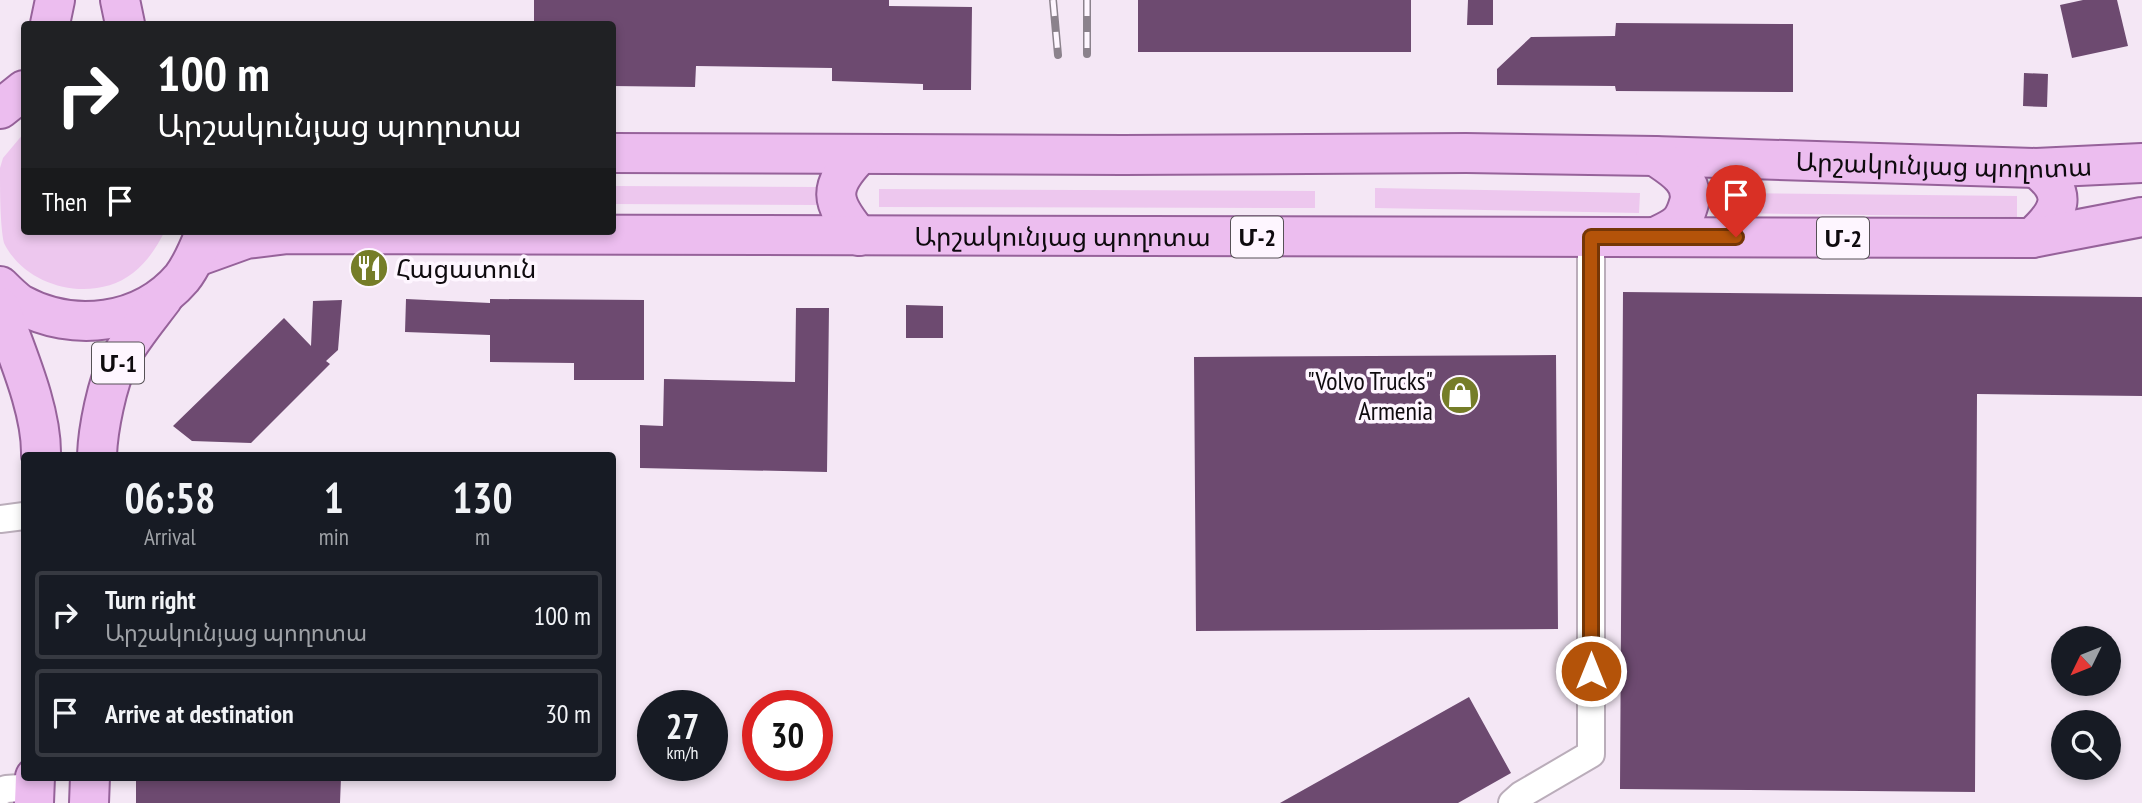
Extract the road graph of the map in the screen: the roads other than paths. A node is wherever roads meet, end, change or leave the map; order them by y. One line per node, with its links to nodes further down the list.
1 (55, 0): 3 (main road)
2 (121, 0): 4 (main road)
3 (51, 21)
4 (124, 21)
5 (616, 153): 6 (main road, Արշակունյաց պողոտա)
6 (860, 154): 7 (main road, Արշակունյաց պողոտա); 13 (main road)
7 (1656, 156): 9 (main road, Արշակունյաց պողոտա); 15 (main road)
8 (2142, 163): 9 (main road, Արշակունյաց պողոտա)
9 (2036, 168): 16 (main road)
10 (2142, 217): 16 (main road, Արշակունյաց պողոտա / Մ-2)
11 (280, 235): 17 (main road, Արշակունյաց պողոտա / Մ-2)
12 (574, 235): 13 (main road, Արշակունյաց պողոտա / Մ-2)
13 (859, 236): 14 (main road, Արշակունյաց պողոտա / Մ-2)
14 (1591, 237): 15 (main road, Արշակունյաց պողոտա / Մ-2); 27 (street)
15 (1655, 237): 16 (main road, Արշակունյաց պողոտա / Մ-2)
16 (2032, 238)
17 (201, 244): 19 (main road)
18 (0, 286): 19 (main road)
19 (166, 294): 22 (main road, Մ-1)
20 (0, 307): 21 (main road)
21 (41, 452)
22 (97, 452)
23 (21, 516): 24 (street)
24 (0, 519)
25 (90, 781): 26 (main road)
26 (89, 803)
27 (1512, 803)

